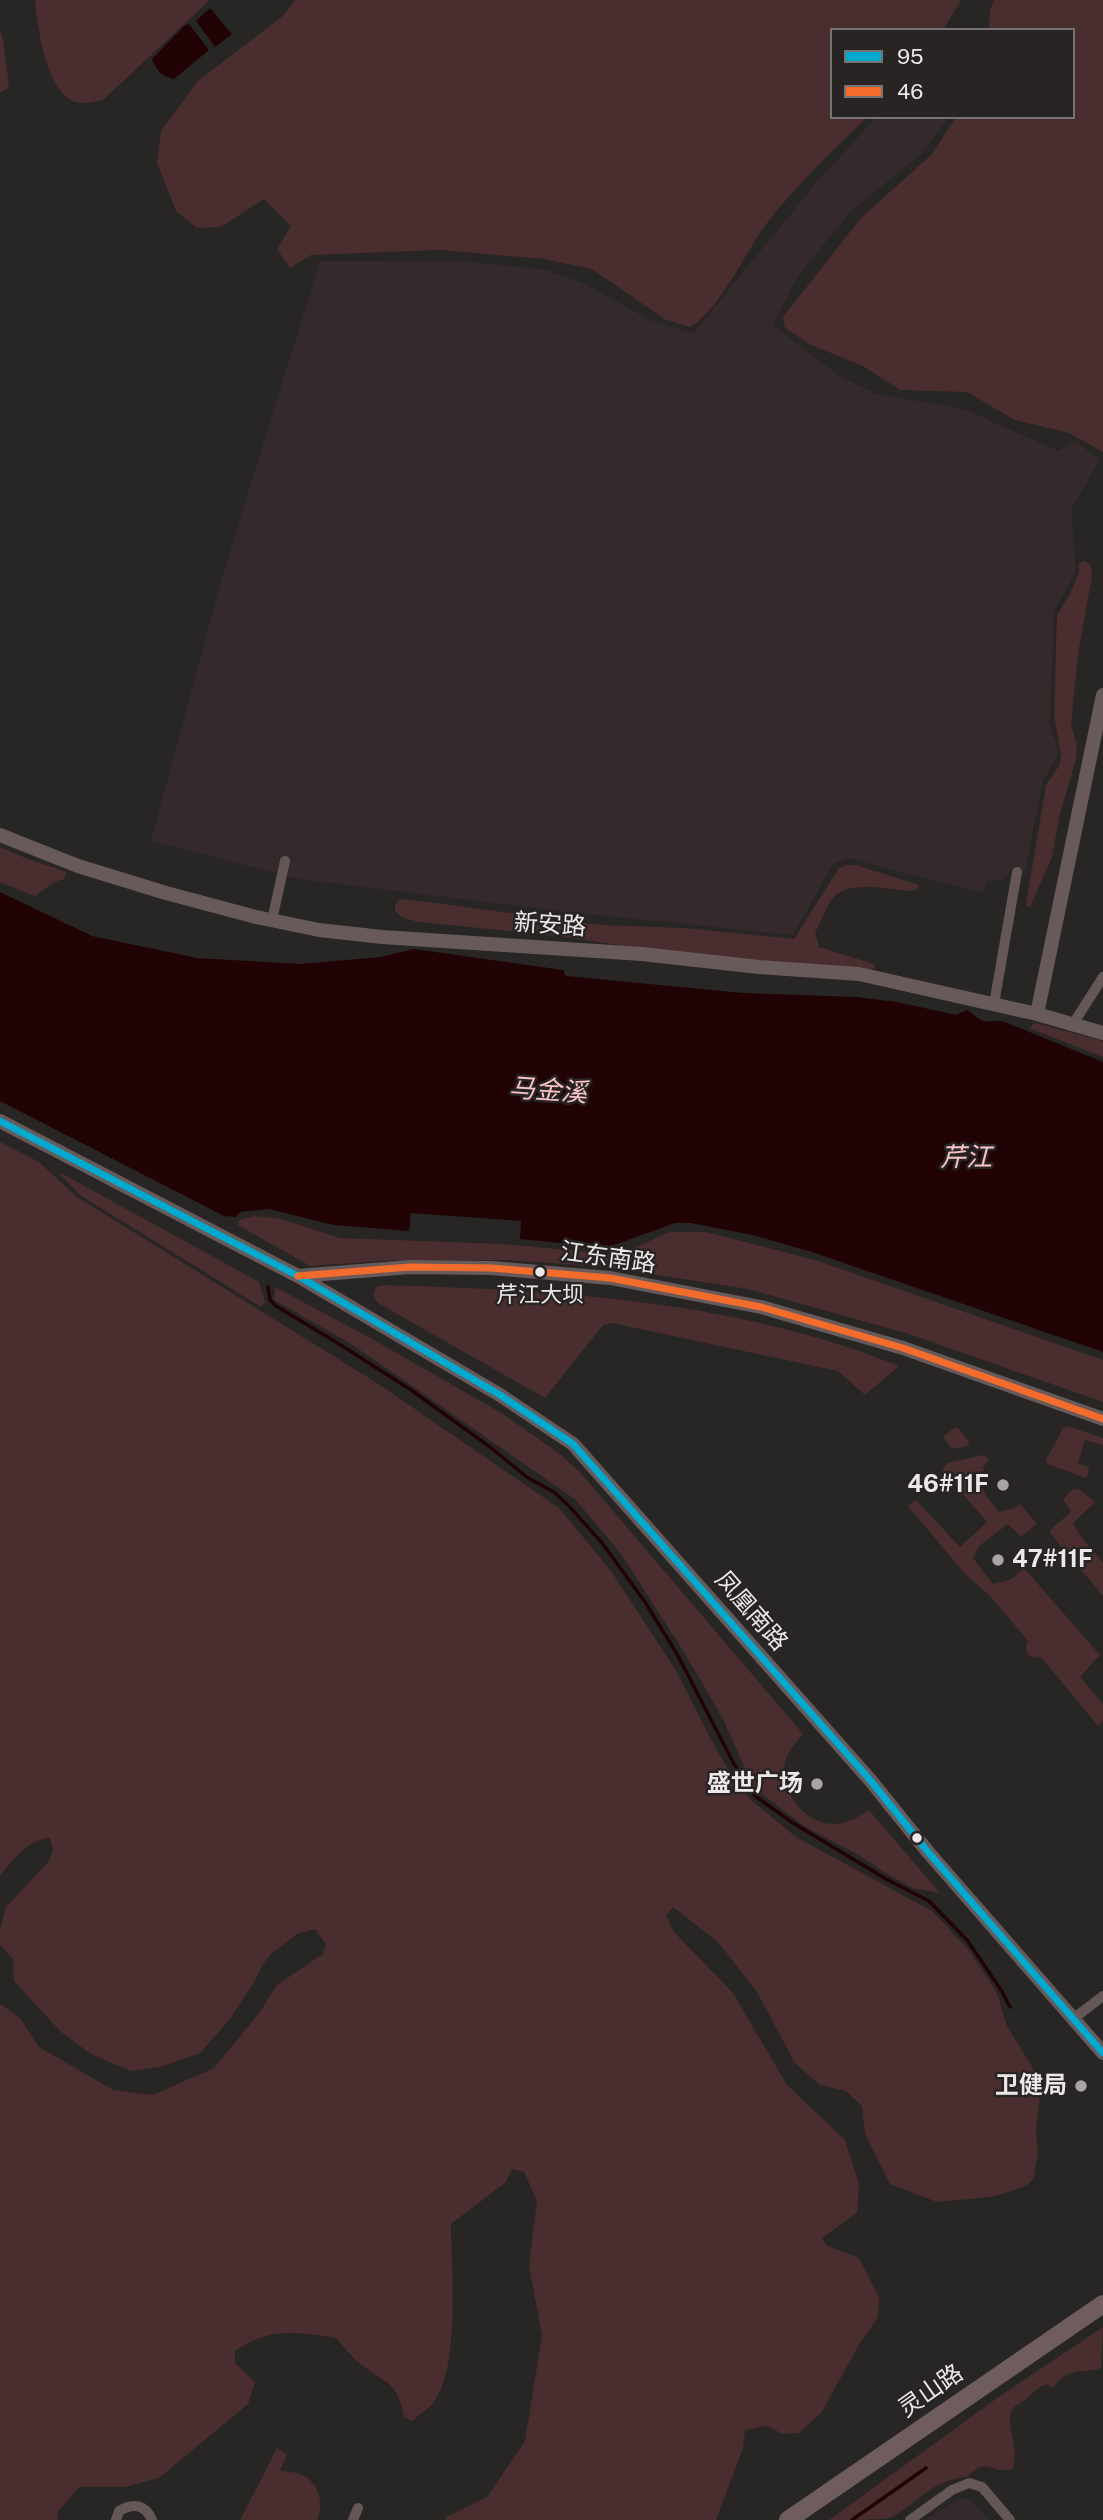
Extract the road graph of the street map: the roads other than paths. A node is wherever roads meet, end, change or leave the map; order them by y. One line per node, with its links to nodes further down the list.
1 (1103, 695): 8 (main road)
2 (0, 835): 5 (main road, 新安路)
3 (285, 861): 5 (street)
4 (1017, 872): 7 (street)
5 (272, 920): 7 (main road, 新安路)
6 (1103, 977): 9 (street)
7 (994, 1004): 8 (main road, 新安路)
8 (1037, 1014): 9 (main road, 新安路)
9 (1073, 1024): 10 (main road, 新安路)
10 (1103, 1033)
11 (0, 1121): 12 (main road)
12 (298, 1276): 13 (main road, 江东南路); 15 (main road, 凤凰南路)
13 (1103, 1419)
14 (1103, 1996): 15 (street)
15 (1073, 2019): 16 (main road, 凤凰南路)
16 (1103, 2053)
17 (1103, 2304): 22 (highway, 灵山路)
18 (358, 2508): 21 (street)
19 (116, 2520): 20 (street)
20 (152, 2520)
21 (353, 2520)
22 (788, 2520)
23 (910, 2520): 24 (street)
24 (1010, 2520)

